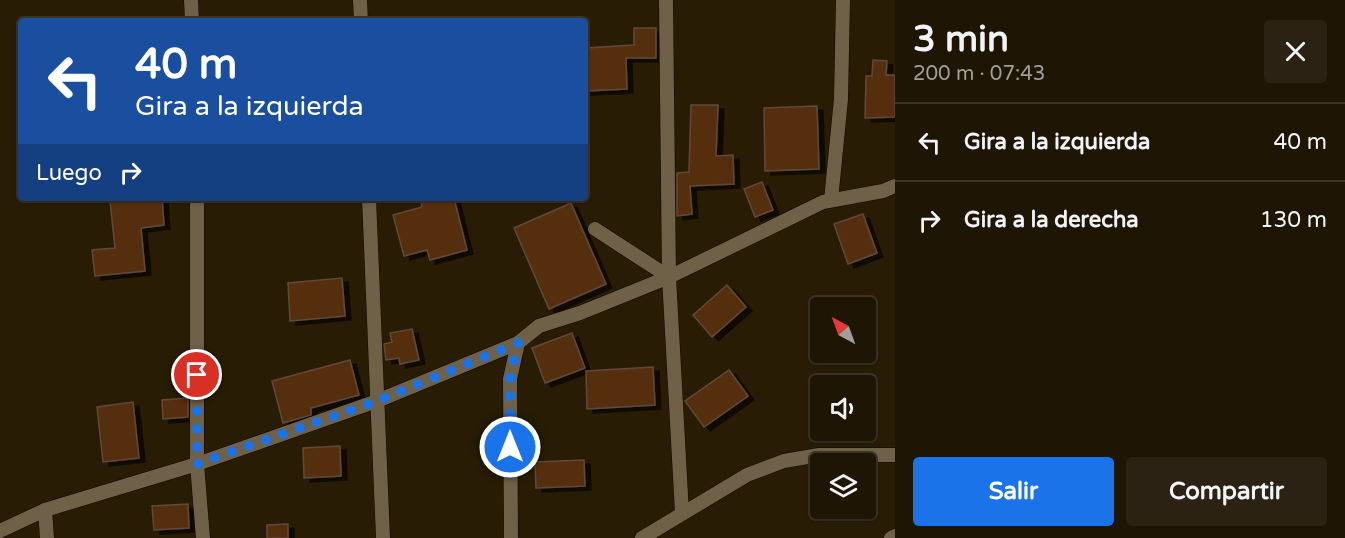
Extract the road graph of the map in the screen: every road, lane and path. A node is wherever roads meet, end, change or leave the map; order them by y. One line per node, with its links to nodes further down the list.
1 (191, 0): 5 (street)
2 (360, 0): 6 (street)
3 (666, 0): 12 (street)
4 (843, 0): 8 (street)
5 (192, 18)
6 (361, 18)
7 (895, 186): 8 (street)
8 (831, 200): 12 (street)
9 (197, 201): 16 (street)
10 (369, 201): 14 (street)
11 (595, 229): 12 (street)
12 (669, 277): 13 (street); 18 (street)
13 (518, 343): 14 (street); 23 (street)
14 (377, 401): 16 (street); 22 (street)
15 (895, 455): 18 (street)
16 (197, 464): 17 (street); 21 (street)
17 (45, 510): 19 (street); 20 (street)
18 (682, 513): 24 (street)
19 (0, 531)
20 (47, 538)
21 (202, 538)
22 (383, 538)
23 (511, 538)
24 (642, 538)

